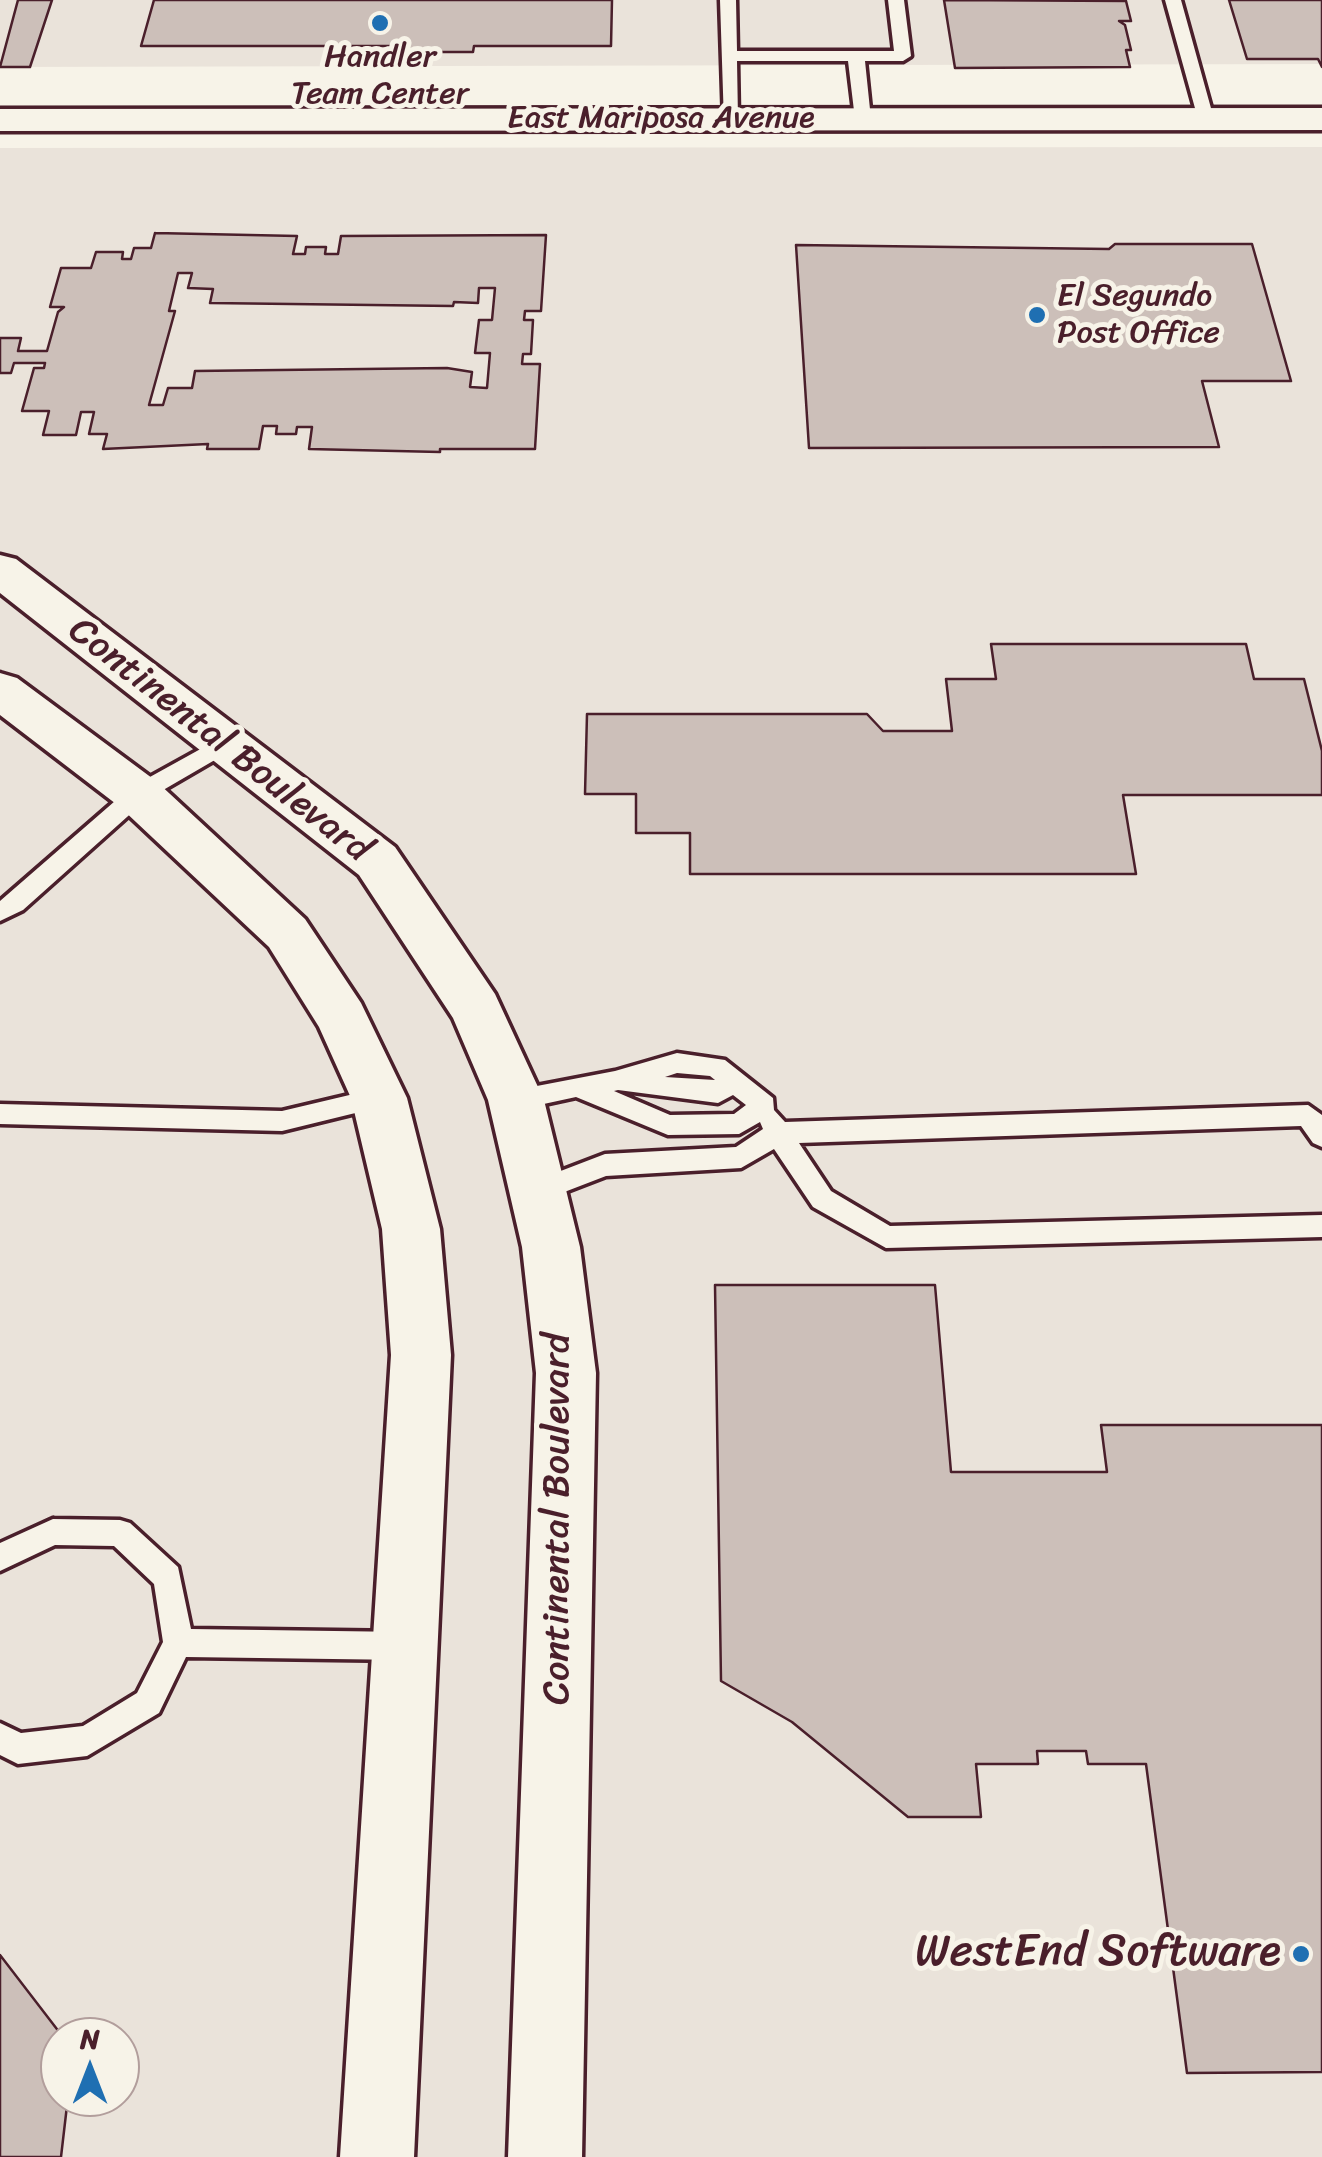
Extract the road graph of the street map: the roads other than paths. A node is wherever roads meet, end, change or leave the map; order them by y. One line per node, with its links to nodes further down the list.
1 (728, 0): 4 (lane)
2 (896, 0): 5 (lane)
3 (1173, 0): 6 (lane)
4 (729, 56): 5 (lane); 8 (lane)
5 (856, 56): 9 (lane)
6 (1206, 118): 7 (street, East Mariposa Avenue); 9 (street, East Mariposa Avenue)
7 (1322, 118)
8 (730, 119): 9 (street, East Mariposa Avenue); 10 (street, East Mariposa Avenue)
9 (862, 119)
10 (0, 120)
11 (0, 570): 13 (street, Continental Boulevard)
12 (0, 690): 14 (street)
13 (224, 744): 14 (lane); 18 (street, Continental Boulevard)
14 (138, 794): 15 (lane); 17 (street)
15 (5, 903)
16 (577, 1086): 18 (lane); 19 (lane); 19 (lane)
17 (379, 1098): 20 (lane); 27 (street)
18 (516, 1100): 23 (street, Continental Boulevard)
19 (764, 1105): 21 (lane)
20 (0, 1114)
21 (778, 1134): 22 (lane); 23 (lane); 24 (lane)
22 (1322, 1136)
23 (540, 1190): 30 (street, Continental Boulevard)
24 (1322, 1226)
25 (0, 1556): 26 (lane)
26 (178, 1642): 27 (lane); 28 (lane)
27 (406, 1646): 29 (street)
28 (0, 1738)
29 (377, 2157)
30 (545, 2157)

